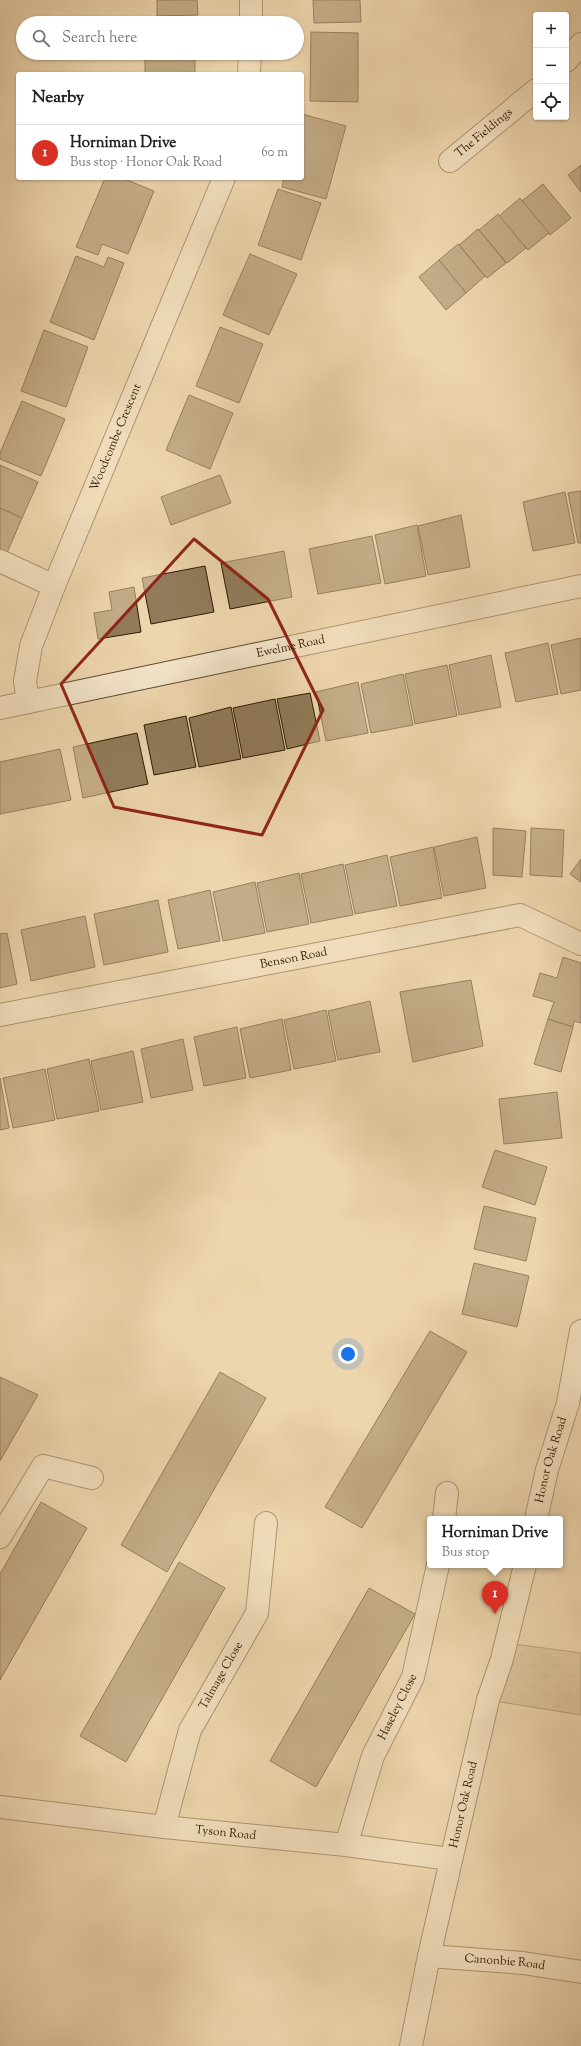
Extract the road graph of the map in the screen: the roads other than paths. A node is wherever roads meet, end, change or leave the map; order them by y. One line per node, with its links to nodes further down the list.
1 (251, 0): 2 (street)
2 (251, 16)
3 (581, 44): 4 (street)
4 (569, 58)
5 (250, 60): 6 (street)
6 (249, 72)
7 (533, 92): 8 (street, The Fieldings)
8 (450, 161)
9 (223, 180): 11 (street, Woodcombe Crescent)
10 (0, 561): 11 (street)
11 (54, 586): 13 (street, Woodcombe Crescent)
12 (581, 586): 13 (street, Ewelme Road)
13 (28, 702): 14 (street, Ewelme Road)
14 (0, 708)
15 (581, 944): 16 (street, Benson Road)
16 (0, 1015)
17 (581, 1331): 18 (street, Honor Oak Road)
18 (575, 1403): 22 (street, Honor Oak Road)
19 (92, 1478): 24 (street)
20 (447, 1494): 21 (street)
21 (444, 1516)
22 (537, 1516)
23 (266, 1524): 28 (street, Talmage Close)
24 (0, 1537)
25 (437, 1568): 29 (street, Haseley Close)
26 (524, 1568): 30 (street, Honor Oak Road)
27 (0, 1807): 28 (street, Tyson Road)
28 (164, 1827): 29 (street, Tyson Road)
29 (346, 1845): 30 (street, Tyson Road)
30 (450, 1859): 31 (street, Honor Oak Road)
31 (428, 1956): 32 (street, Canonbie Road); 33 (street, Honor Oak Road)
32 (581, 1972)
33 (411, 2046)

